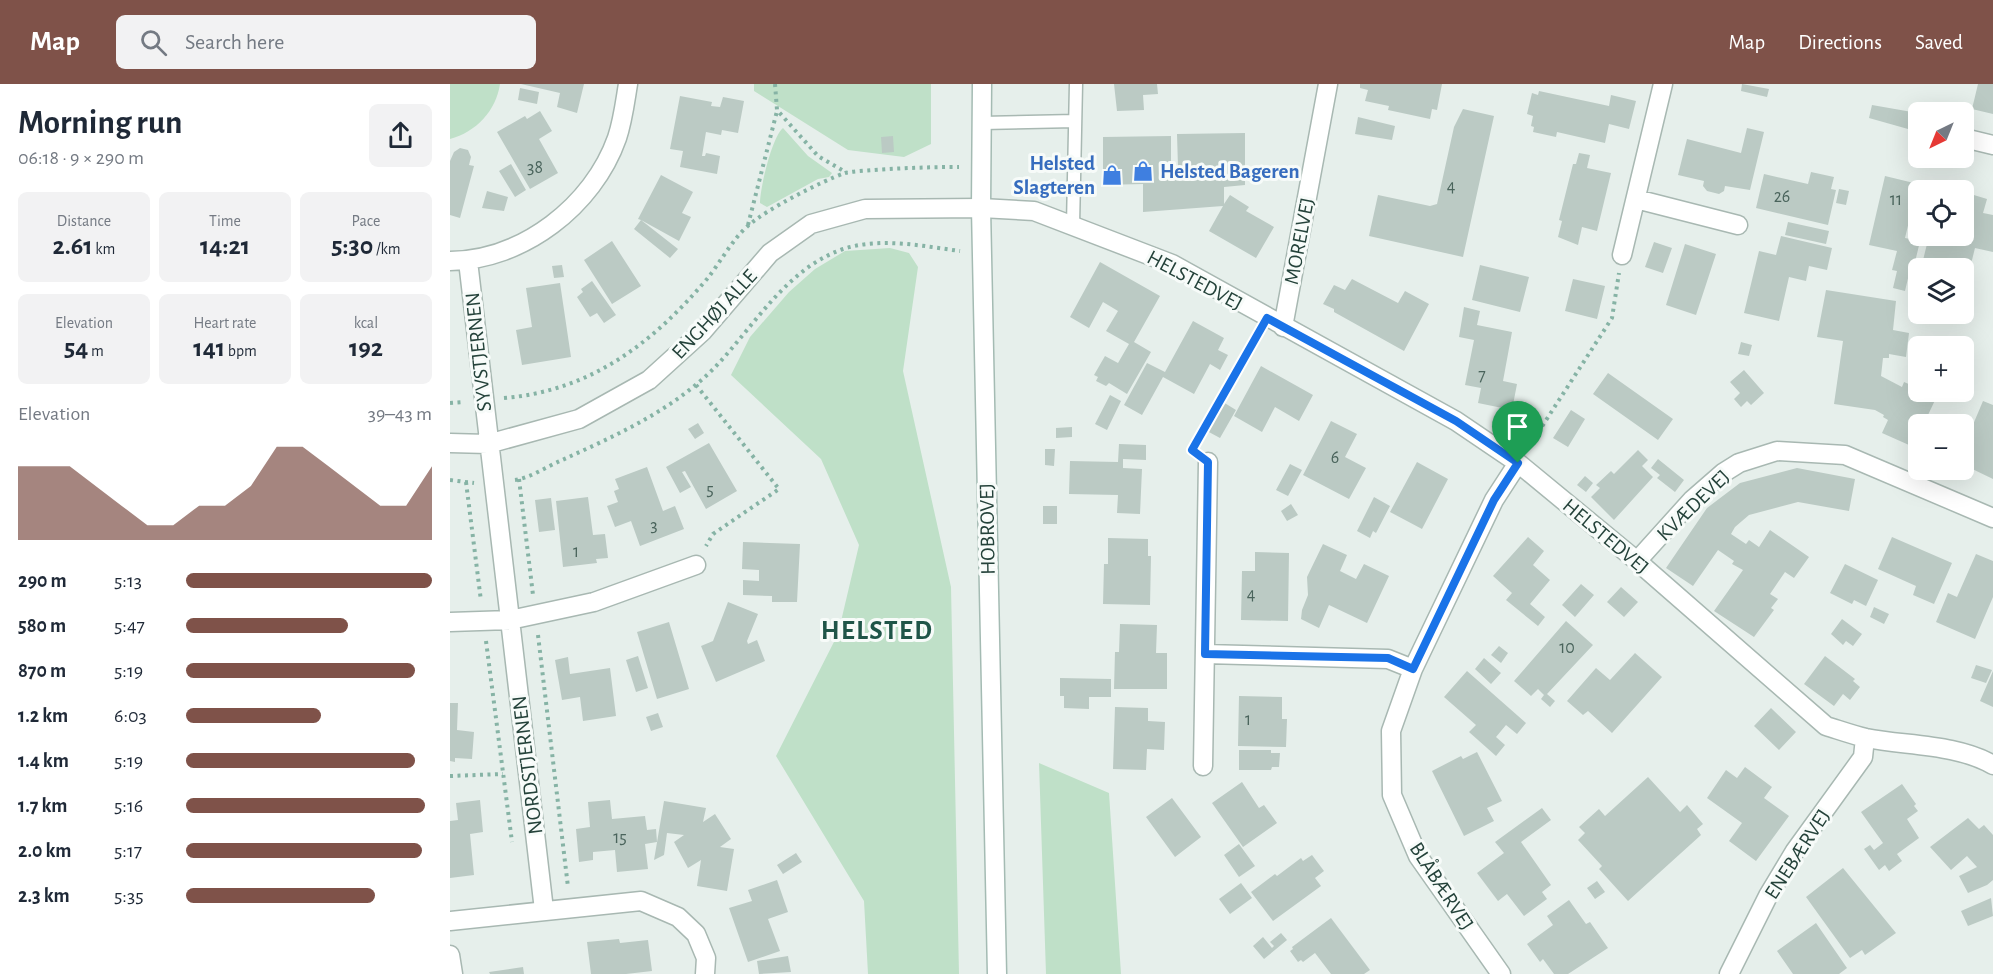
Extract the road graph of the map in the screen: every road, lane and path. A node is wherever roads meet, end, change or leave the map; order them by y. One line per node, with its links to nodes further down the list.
1 (628, 84): 21 (street, SYVSTJERNEN)
2 (775, 84): 7 (path)
3 (982, 84): 9 (street, HOBROVEJ)
4 (1076, 84): 8 (lane)
5 (1328, 84): 23 (street, MORELVEJ)
6 (1663, 84): 14 (street)
7 (777, 110): 13 (path); 16 (path)
8 (1075, 121): 9 (lane); 17 (lane)
9 (982, 123): 12 (street, HOBROVEJ)
10 (1974, 140): 11 (street)
11 (1993, 145)
12 (981, 168): 13 (path); 15 (street, HOBROVEJ)
13 (847, 173): 16 (path)
14 (1636, 199): 18 (street); 20 (street)
15 (981, 208): 17 (street, HELSTEDVEJ); 19 (street, HOBROVEJ); 28 (street, ENGHØJ ALLE)
16 (748, 225): 25 (path)
17 (1074, 225): 22 (street, HELSTEDVEJ)
18 (1738, 225)
19 (982, 254): 24 (path); 57 (street, HOBROVEJ)
20 (1622, 255): 30 (path)
21 (459, 261): 25 (street, SYVSTJERNEN)
22 (1267, 318): 23 (street, HELSTEDVEJ); 29 (path)
23 (1283, 327): 30 (street, HELSTEDVEJ)
24 (696, 385): 31 (path); 37 (path)
25 (483, 400): 26 (path); 28 (street, SYVSTJERNEN)
26 (450, 404)
27 (450, 443): 28 (street, ENGHØJ ALLE)
28 (488, 444): 34 (street, NORDSTJERNEN)
29 (1208, 462): 42 (street)
30 (1518, 463): 36 (street, HELSTEDVEJ); 43 (street, BLÅBÆRVEJ)
31 (519, 479): 34 (path); 38 (path)
32 (450, 480): 33 (path)
33 (466, 482): 34 (path); 41 (path)
34 (493, 484): 39 (street, NORDSTJERNEN)
35 (1993, 518): 36 (street, KVÆDEVEJ)
36 (1637, 561): 44 (street, HELSTEDVEJ)
37 (696, 565): 38 (street)
38 (535, 614): 39 (street); 51 (path)
39 (510, 620): 41 (street); 48 (street, NORDSTJERNEN)
40 (450, 622): 41 (street)
41 (484, 622): 47 (path)
42 (1205, 654): 43 (street); 46 (street)
43 (1413, 669): 58 (street, BLÅBÆRVEJ)
44 (1865, 738): 45 (street, HELSTEDVEJ); 59 (street, ENEBÆRVEJ)
45 (1993, 765)
46 (1203, 766)
47 (503, 774): 48 (path); 49 (path); 50 (path)
48 (527, 774): 52 (street, NORDSTJERNEN)
49 (450, 776)
50 (512, 843)
51 (571, 907): 52 (street); 56 (street)
52 (544, 910): 53 (street)
53 (450, 921)
54 (450, 955): 55 (street)
55 (453, 974)
56 (705, 974)
57 (997, 974)
58 (1501, 974)
59 (1729, 974)

